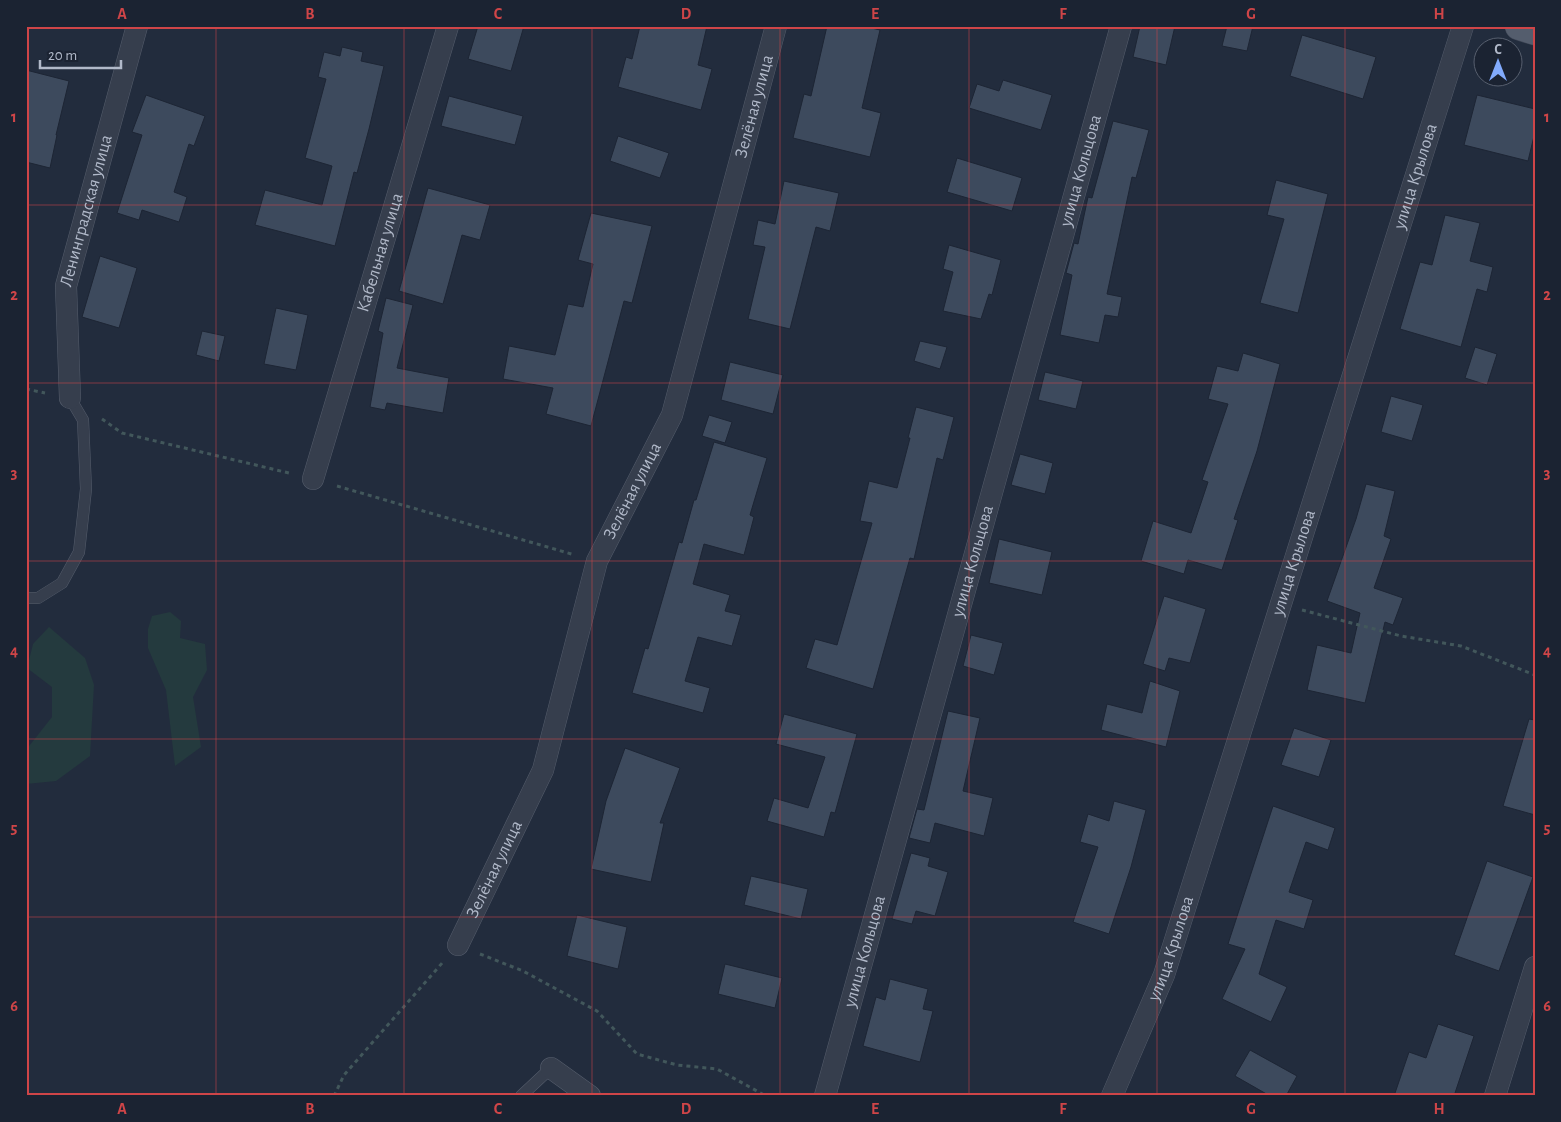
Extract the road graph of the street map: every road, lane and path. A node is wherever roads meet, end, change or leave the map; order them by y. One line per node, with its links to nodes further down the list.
1 (137, 26): 8 (street, Ленинградская улица)
2 (448, 26): 9 (street, Кабельная улица)
3 (776, 26): 13 (street, Зелёная улица)
4 (1121, 26): 20 (street, улица Кольцова)
5 (1464, 26): 11 (street, улица Крылова)
6 (1519, 26): 7 (main road)
7 (1535, 31)
8 (70, 398): 10 (lane)
9 (313, 479)
10 (26, 598)
11 (1281, 605): 12 (path); 21 (street, улица Крылова)
12 (1535, 675)
13 (458, 945): 16 (path); 19 (path)
14 (1535, 966): 22 (street)
15 (550, 1068): 17 (lane); 18 (street)
16 (334, 1096)
17 (521, 1096)
18 (590, 1096)
19 (766, 1096)
20 (825, 1096)
21 (1112, 1096)
22 (1494, 1096)

